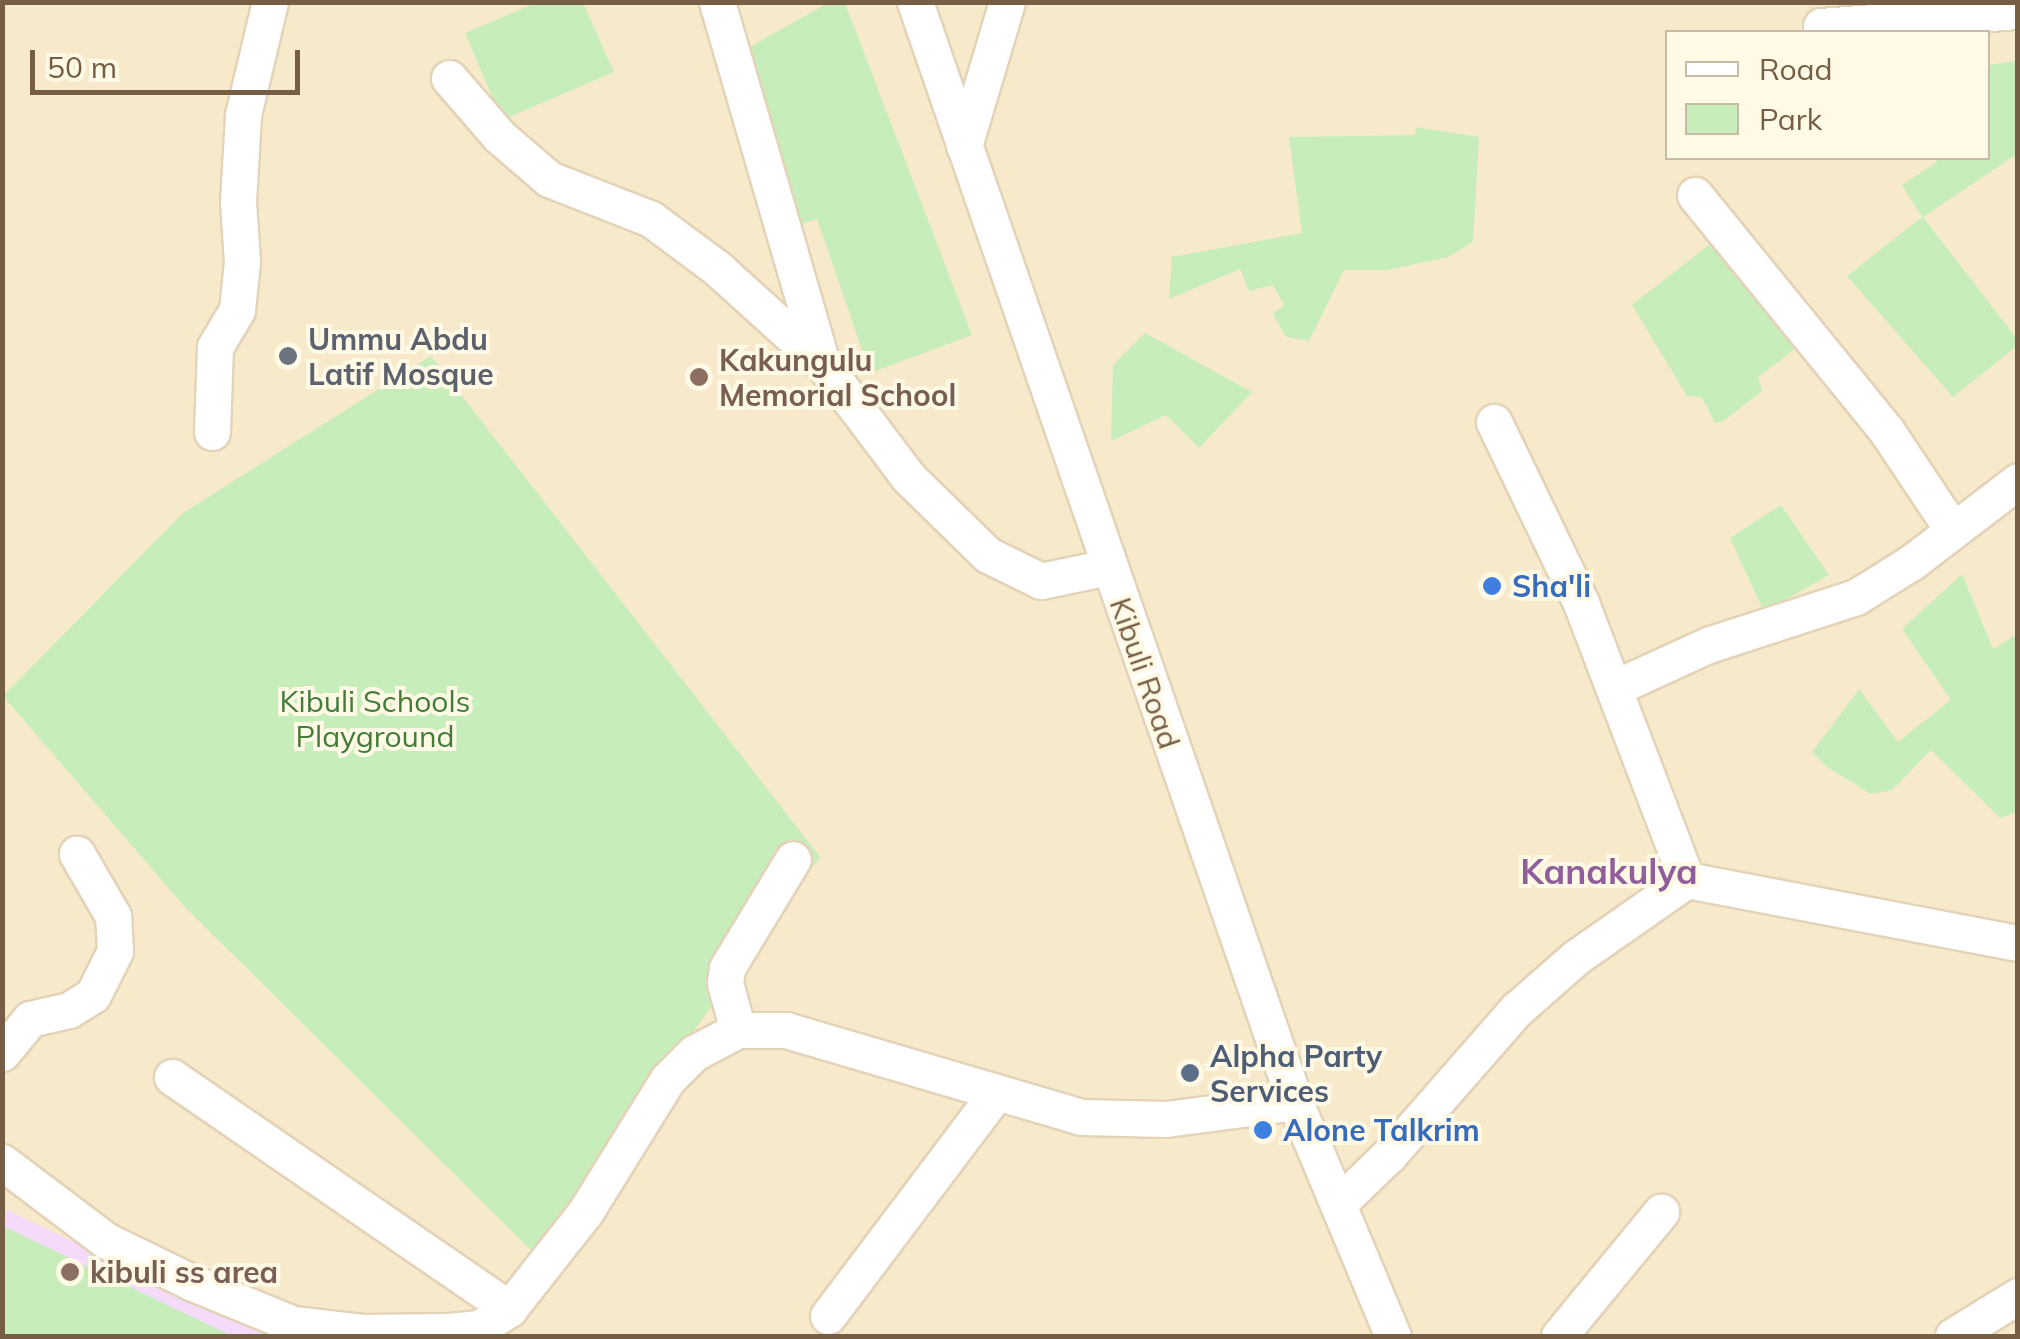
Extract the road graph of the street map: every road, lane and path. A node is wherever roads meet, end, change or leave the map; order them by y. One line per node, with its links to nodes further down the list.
1 (717, 2): 10 (street)
2 (915, 2): 8 (street, Kibuli Road)
3 (1007, 2): 8 (street)
4 (270, 3): 12 (street)
5 (2018, 11): 6 (street)
6 (1821, 26)
7 (449, 78): 10 (street)
8 (964, 146): 15 (street, Kibuli Road)
9 (1695, 196): 14 (street)
10 (822, 364): 15 (street)
11 (1494, 422): 16 (street)
12 (212, 432)
13 (2018, 481): 14 (street)
14 (1952, 529): 16 (street)
15 (1108, 566): 25 (street, Kibuli Road)
16 (1614, 688): 19 (street)
17 (77, 854): 22 (street)
18 (793, 859): 21 (street)
19 (1688, 880): 20 (street); 27 (street)
20 (2018, 942)
21 (738, 1030): 24 (street); 30 (street)
22 (2, 1053)
23 (172, 1077): 30 (street)
24 (996, 1093): 25 (street); 31 (street)
25 (1295, 1102): 27 (street, Kibuli Road)
26 (2, 1162): 30 (street)
27 (1338, 1204): 32 (street, Kibuli Road)
28 (1661, 1212): 33 (street)
29 (2018, 1296): 34 (street)
30 (508, 1309)
31 (828, 1316)
32 (1393, 1336)
33 (1559, 1336)
34 (1953, 1336)

